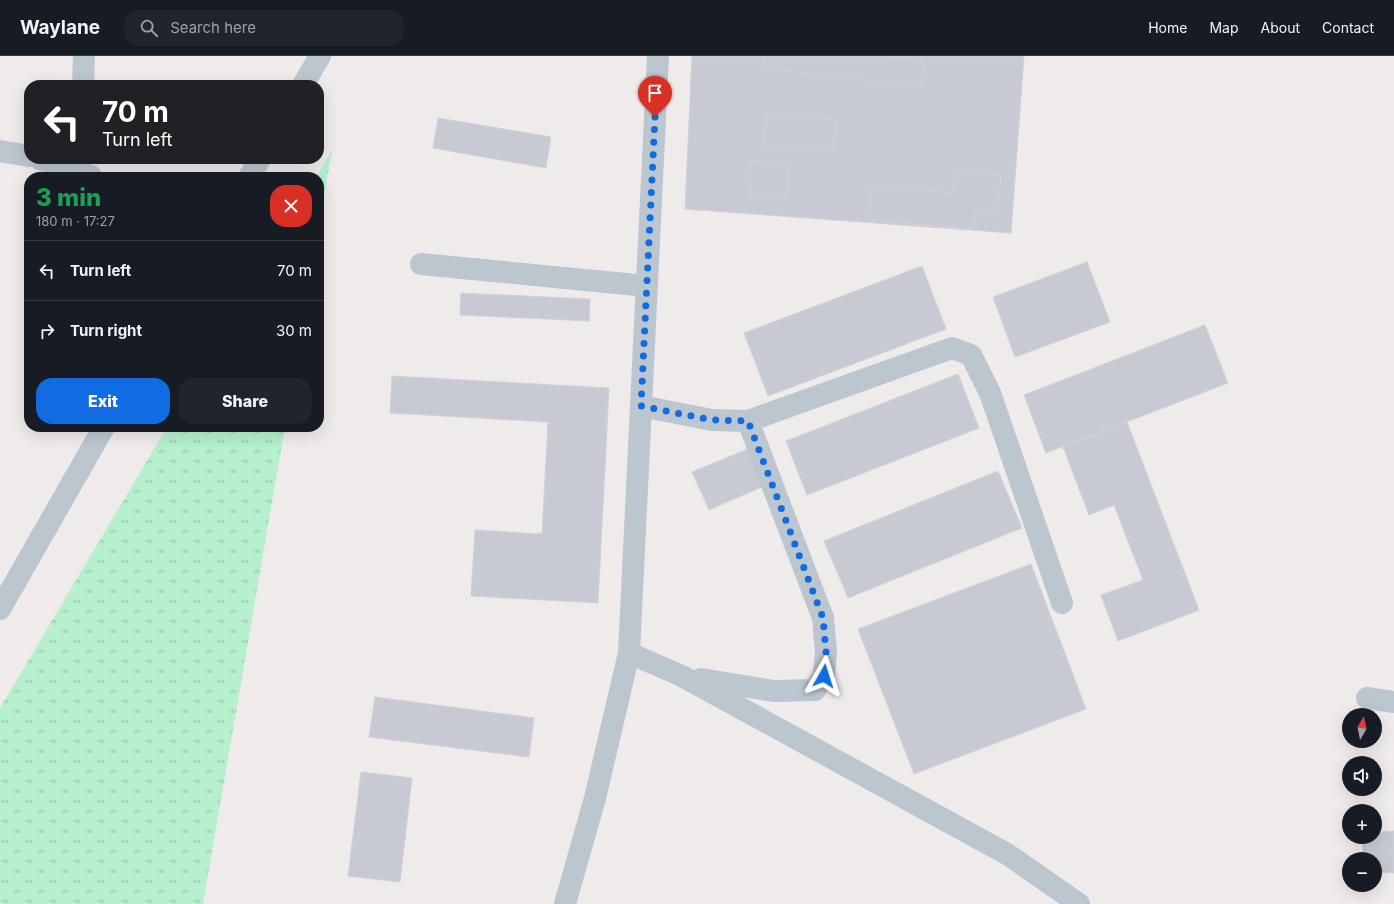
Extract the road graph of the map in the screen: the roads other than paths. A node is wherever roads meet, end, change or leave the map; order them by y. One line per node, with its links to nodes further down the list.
1 (84, 56): 4 (street)
2 (320, 56): 5 (street)
3 (658, 56): 11 (street)
4 (82, 80)
5 (306, 80)
6 (0, 151): 7 (street)
7 (24, 155)
8 (54, 164): 9 (street)
9 (78, 172)
10 (421, 264): 11 (street)
11 (647, 286): 12 (street)
12 (641, 406): 13 (street); 17 (street)
13 (748, 421): 15 (street); 18 (street)
14 (101, 432): 16 (street)
15 (1062, 603)
16 (0, 609)
17 (629, 653): 18 (street); 21 (street)
18 (682, 676): 22 (street)
19 (1367, 698): 20 (street)
20 (1394, 702)
21 (565, 904)
22 (1079, 904)

